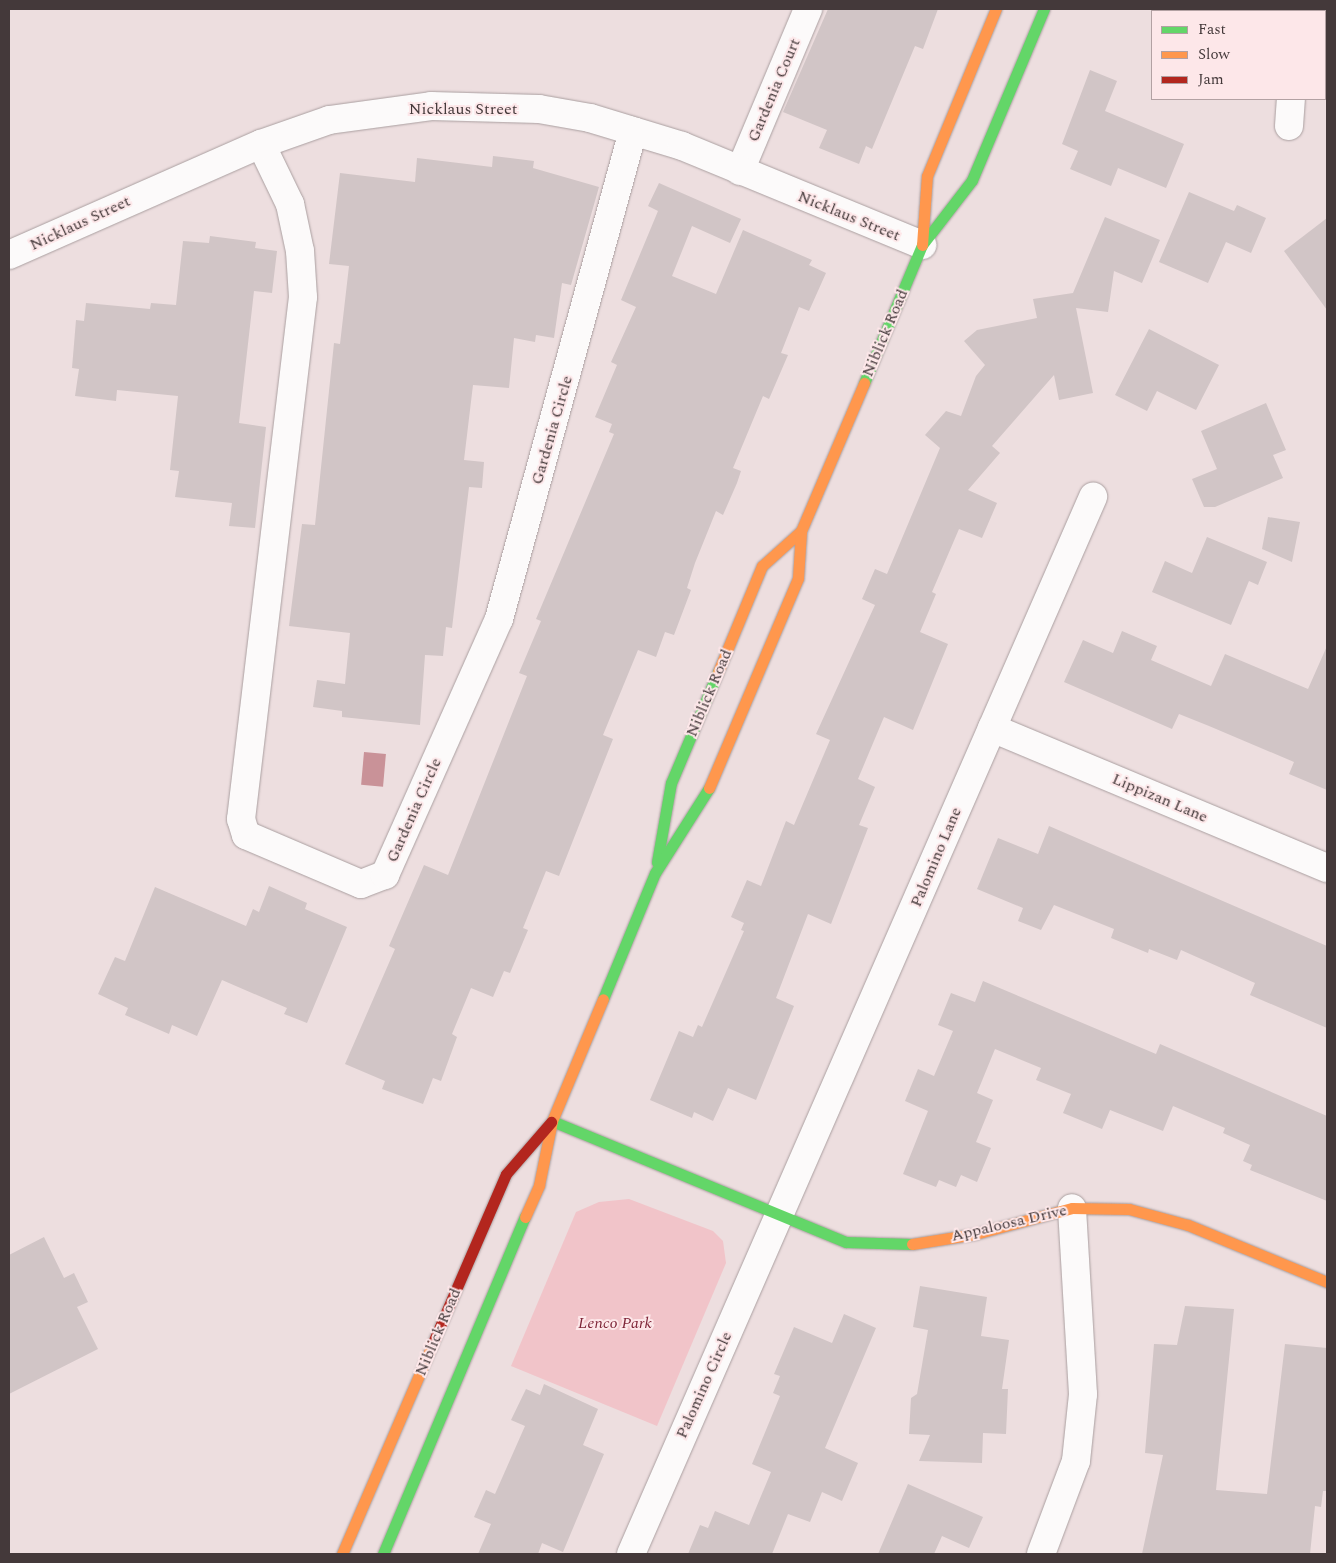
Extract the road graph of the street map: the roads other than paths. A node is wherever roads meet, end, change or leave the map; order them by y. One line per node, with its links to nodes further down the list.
1 (808, 9): 8 (street, Gardenia Court)
2 (996, 9): 9 (main road, Niblick Road)
3 (1044, 9): 9 (main road, Niblick Road)
4 (1291, 100): 5 (street)
5 (1289, 126)
6 (633, 131): 7 (street, Nicklaus Street); 7 (street, Gardenia Circle); 8 (street, Nicklaus Street)
7 (261, 144): 10 (street, Nicklaus Street)
8 (740, 171): 9 (street, Nicklaus Street)
9 (922, 245): 12 (main road, Niblick Road)
10 (9, 255)
11 (1093, 497): 13 (street, Palomino Lane)
12 (801, 531): 15 (main road, Niblick Road); 15 (main road, Niblick Road)
13 (992, 728): 14 (street, Lippizan Lane); 18 (street, Palomino Lane)
14 (1327, 868)
15 (655, 873): 16 (main road, Niblick Road)
16 (552, 1121): 18 (main road, Appaloosa Drive); 20 (main road, Niblick Road); 21 (main road, Niblick Road)
17 (1072, 1208): 18 (main road, Appaloosa Drive); 19 (main road, Appaloosa Drive); 23 (street)
18 (780, 1218): 22 (street, Palomino Circle)
19 (1327, 1282)
20 (342, 1554)
21 (383, 1554)
22 (632, 1554)
23 (1042, 1554)

